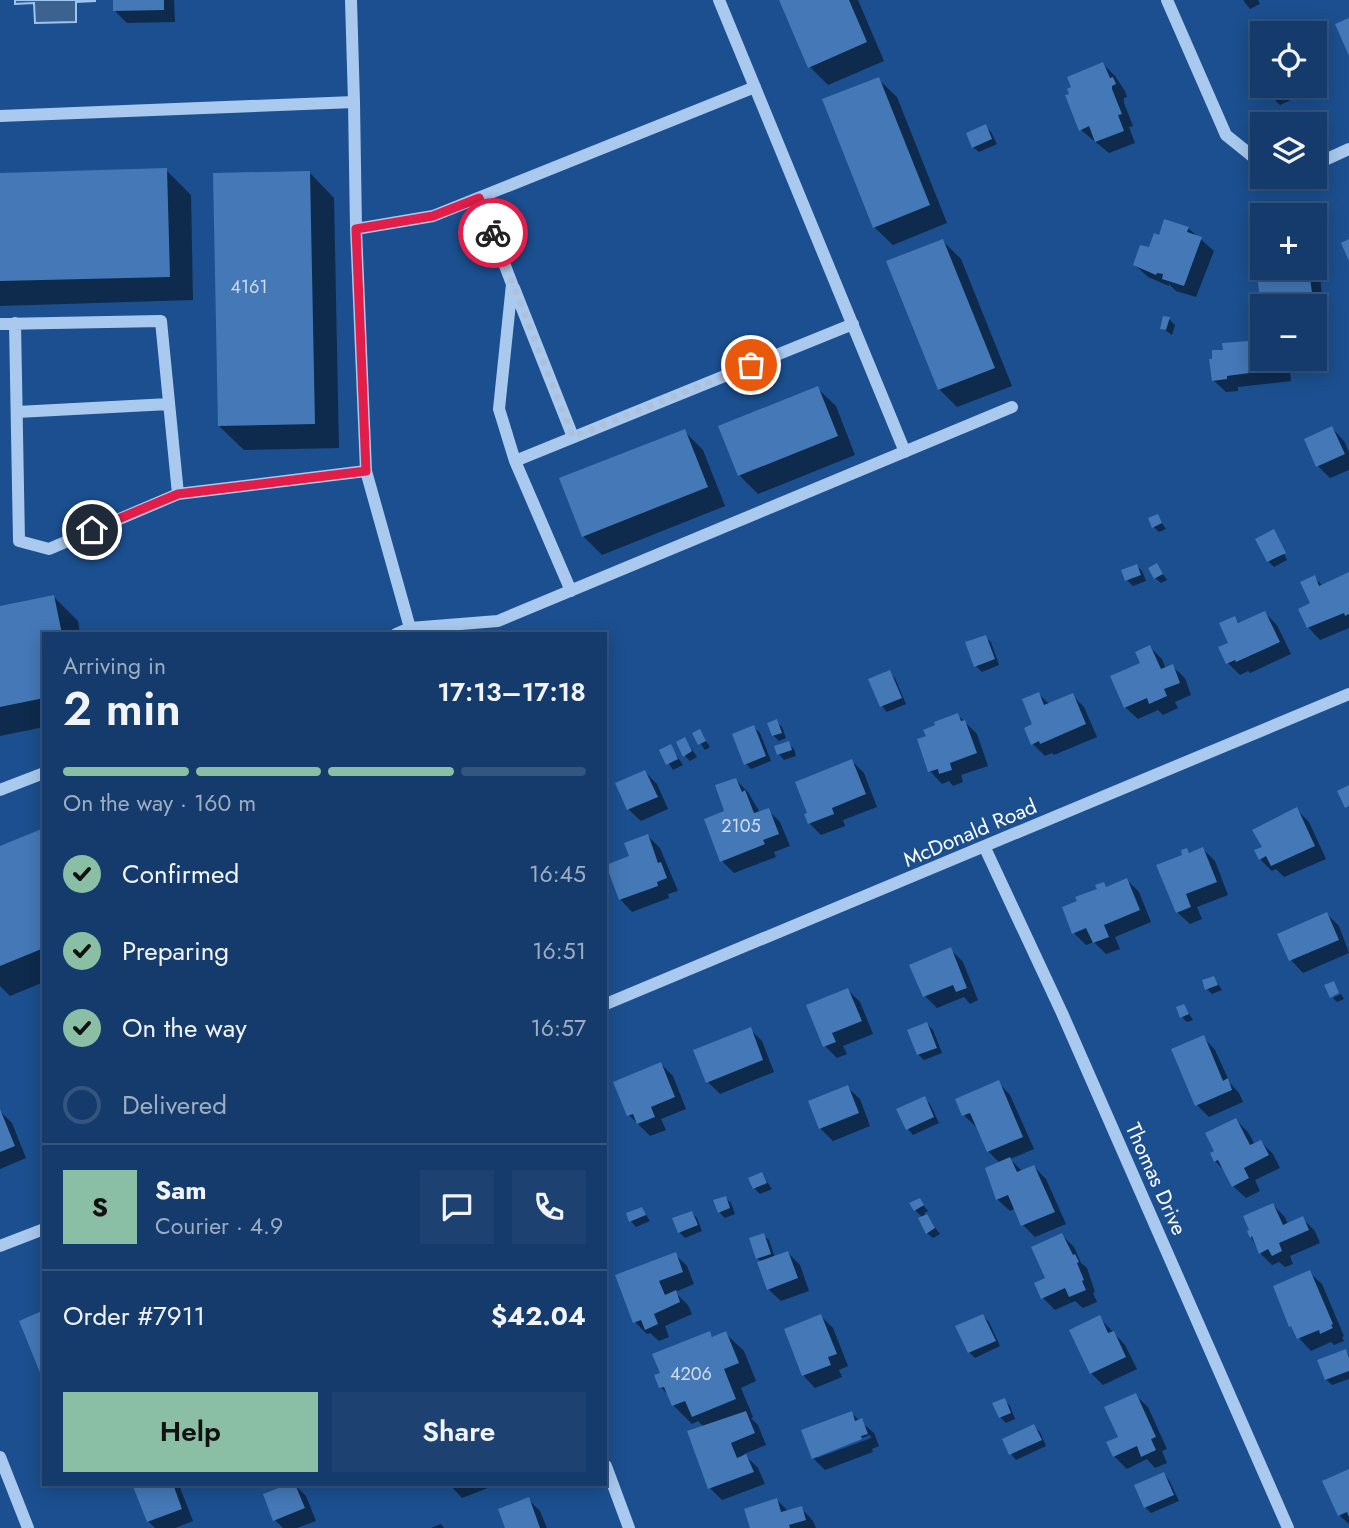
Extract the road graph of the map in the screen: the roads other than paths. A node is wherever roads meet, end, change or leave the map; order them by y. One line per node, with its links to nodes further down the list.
1 (351, 0): 5 (street)
2 (719, 0): 4 (street)
3 (1167, 0): 8 (street)
4 (755, 86): 10 (street); 15 (street)
5 (354, 102): 6 (street); 11 (street)
6 (0, 116)
7 (1349, 149): 9 (street)
8 (1250, 154)
9 (1327, 158)
10 (479, 198): 11 (street); 12 (street)
11 (356, 229): 22 (street)
12 (512, 284): 19 (street); 21 (street)
13 (15, 323): 14 (street); 16 (street); 18 (street)
14 (0, 324)
15 (853, 324): 19 (street); 20 (street)
16 (169, 404): 18 (street); 23 (street)
17 (1012, 407): 20 (street)
18 (17, 412): 23 (street)
19 (573, 437): 21 (street)
20 (905, 452): 24 (street)
21 (515, 461): 24 (street)
22 (366, 471): 23 (street); 25 (street)
23 (178, 494)
24 (571, 591): 25 (street)
25 (410, 628): 26 (street)
26 (401, 632)
27 (1349, 694): 30 (street, McDonald Road)
28 (42, 774): 29 (street)
29 (0, 790)
30 (985, 848): 31 (street, McDonald Road); 38 (street, Thomas Drive)
31 (607, 1004)
32 (42, 1229): 33 (street)
33 (0, 1246)
34 (1, 1464): 36 (street)
35 (607, 1469): 37 (street)
36 (27, 1528)
37 (629, 1528)
38 (1288, 1528)

